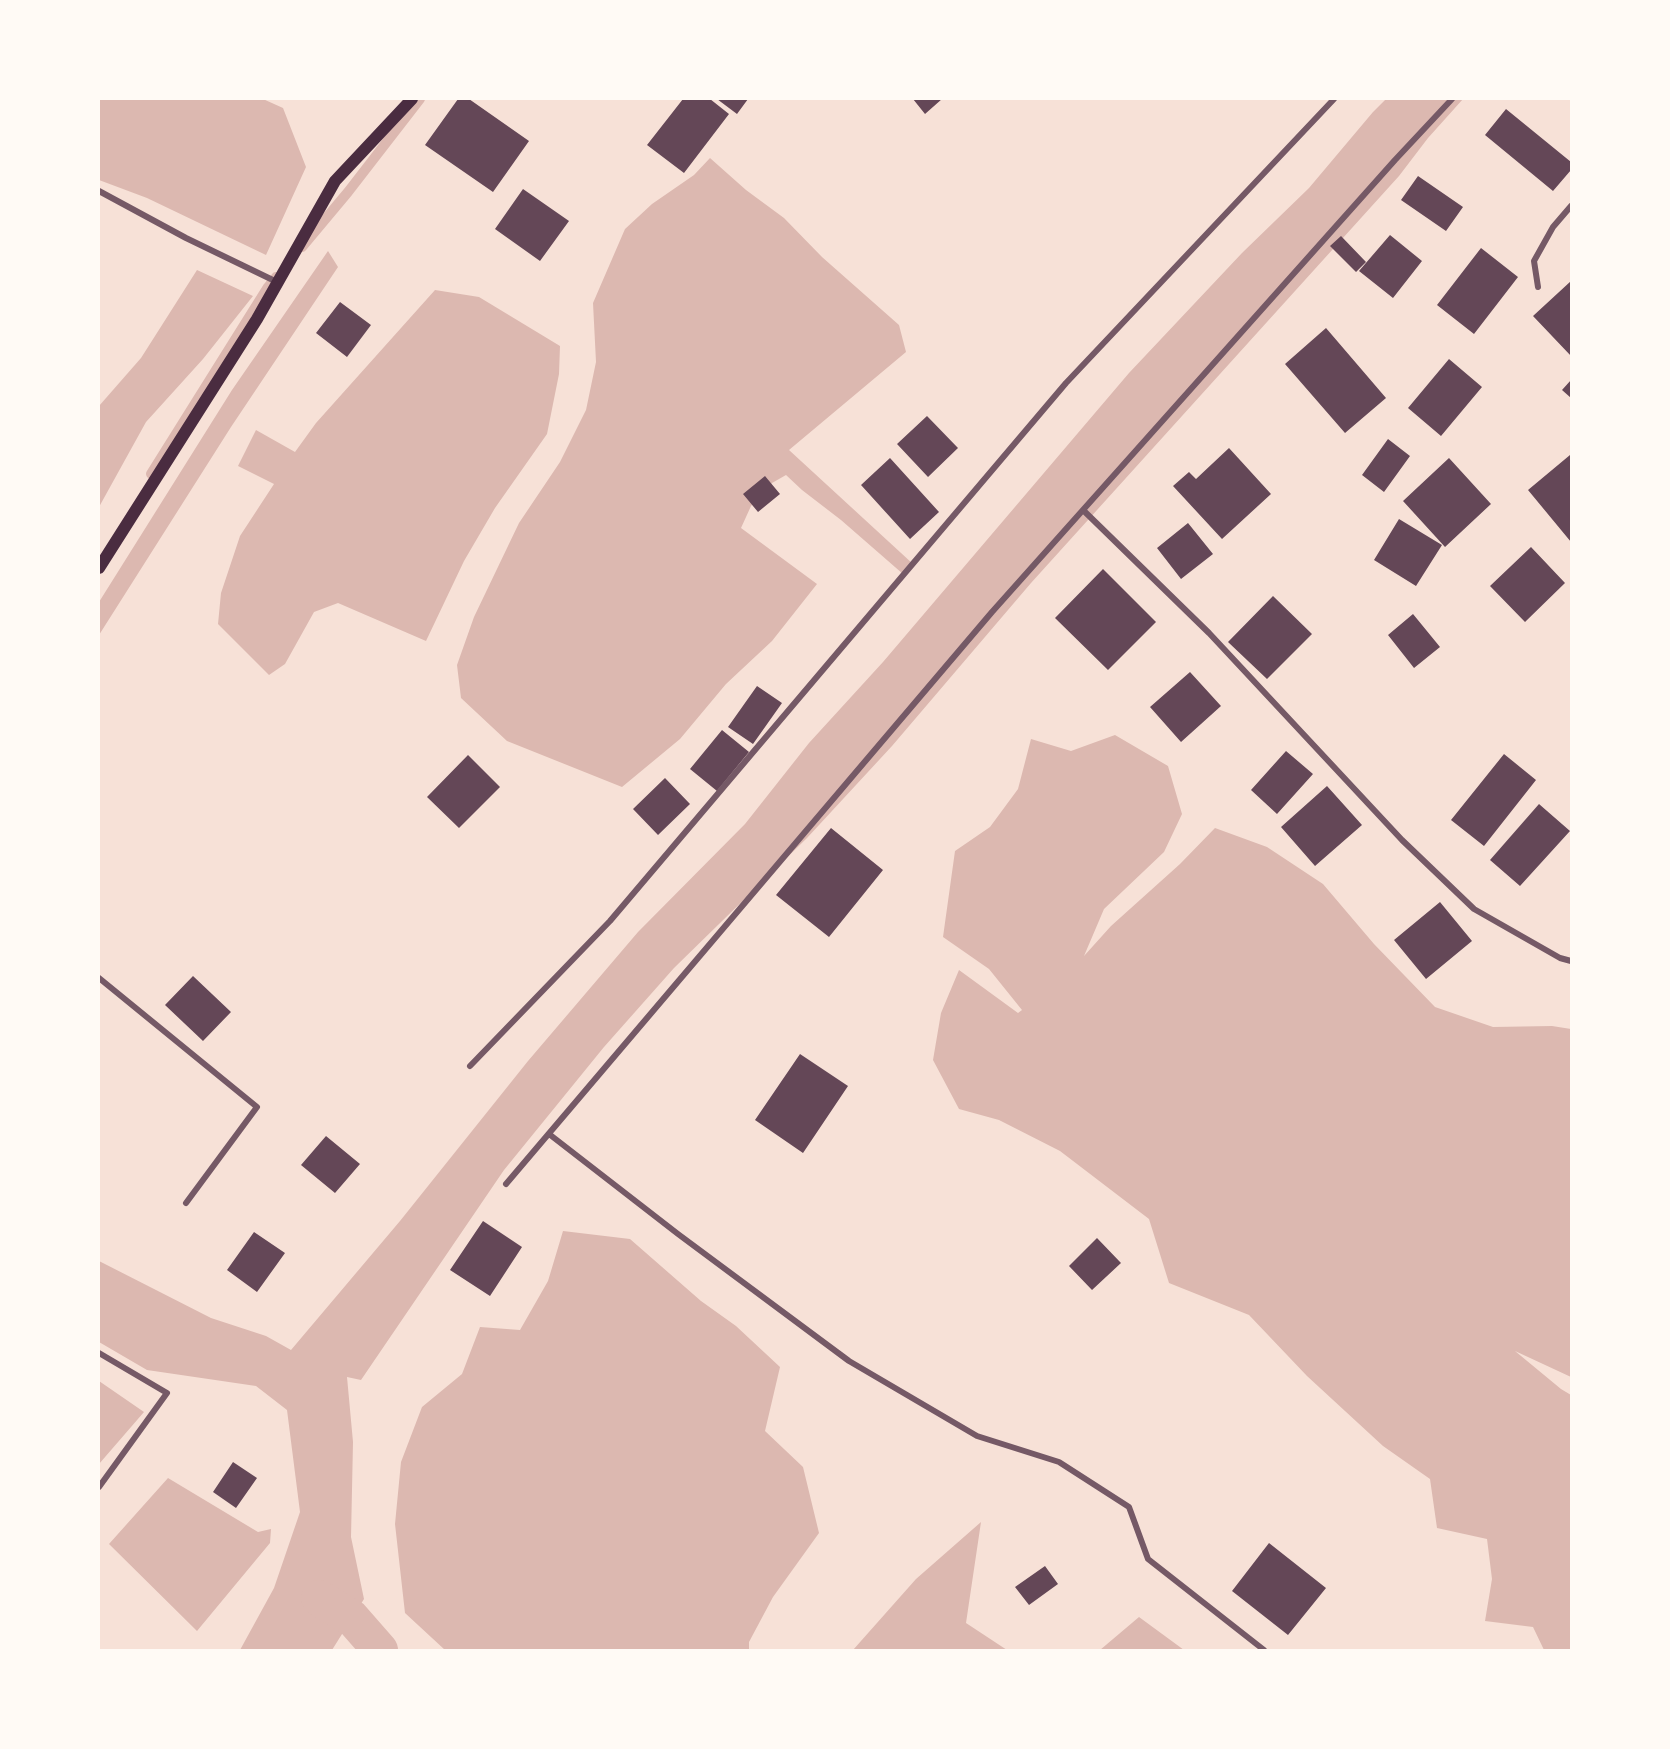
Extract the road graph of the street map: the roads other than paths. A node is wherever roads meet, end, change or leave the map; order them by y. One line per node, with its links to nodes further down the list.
1 (412, 99): 6 (main road)
2 (1334, 99): 12 (street)
3 (1452, 99): 8 (street)
4 (99, 191): 6 (street)
5 (1571, 206): 7 (street)
6 (278, 283): 9 (main road)
7 (1538, 287)
8 (1083, 510): 10 (street); 13 (street)
9 (99, 568)
10 (1571, 961)
11 (99, 978): 15 (street)
12 (470, 1066)
13 (549, 1134): 14 (street); 18 (street)
14 (506, 1184)
15 (186, 1203)
16 (99, 1353): 17 (street)
17 (99, 1487)
18 (1264, 1650)

